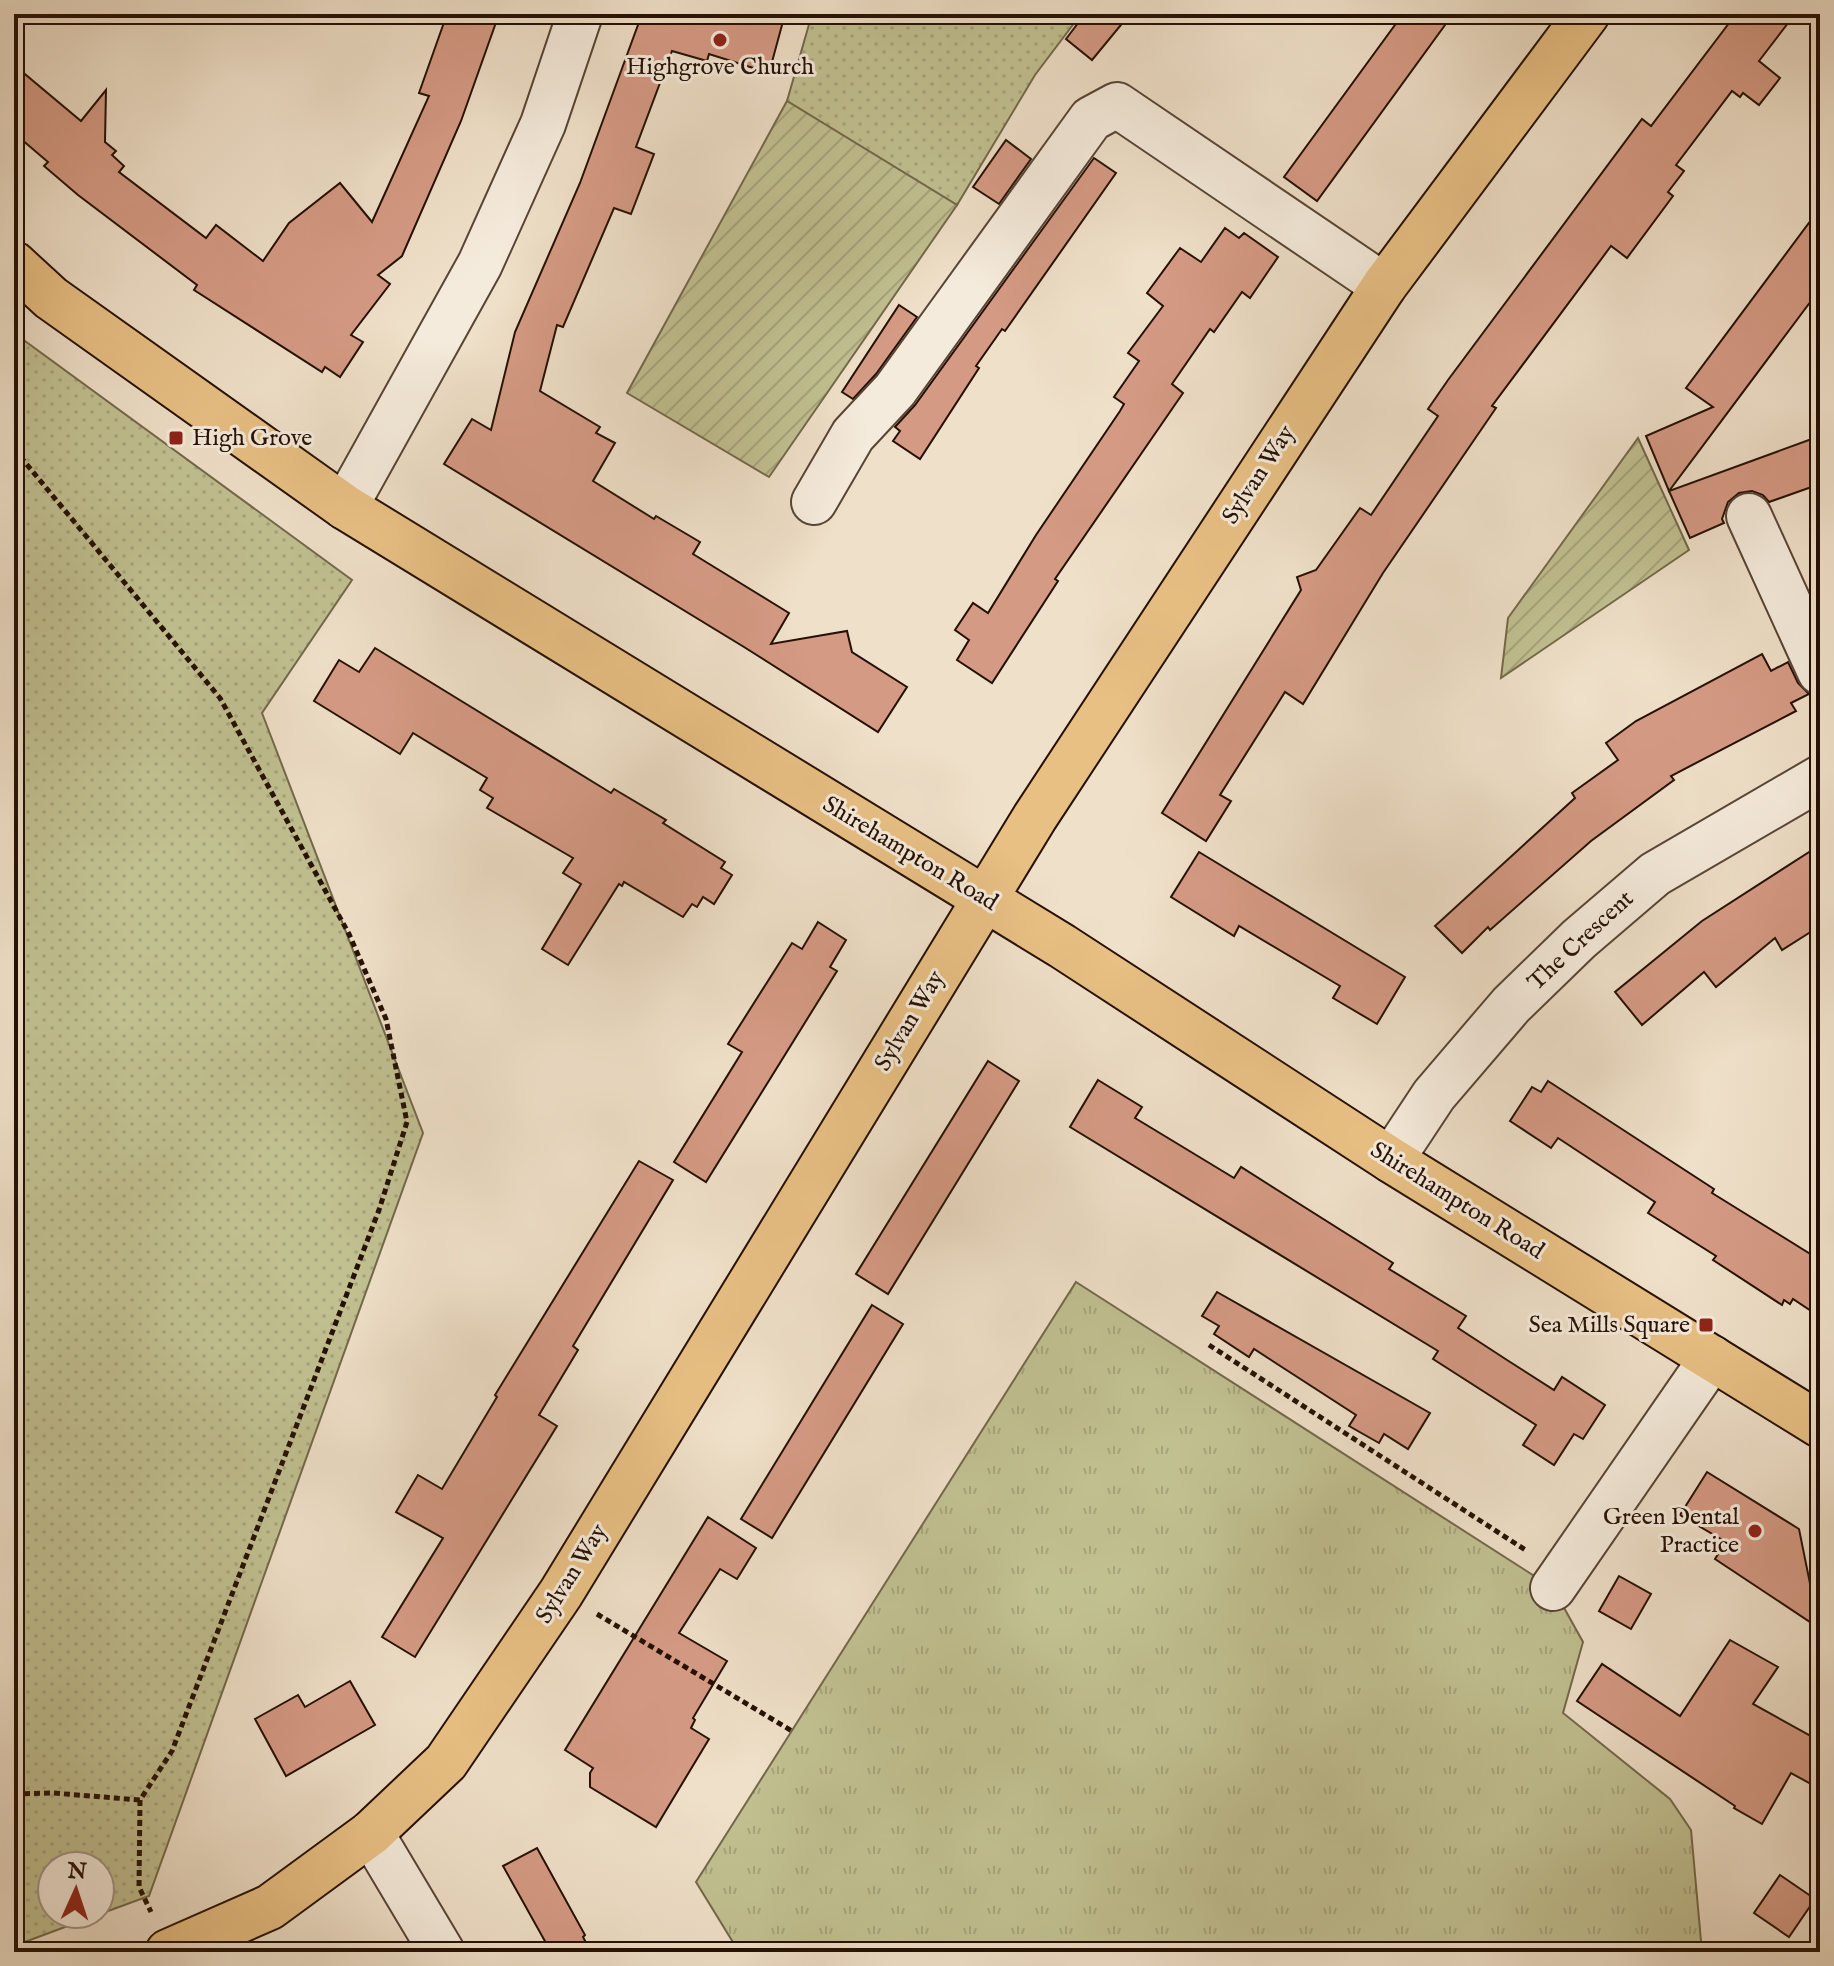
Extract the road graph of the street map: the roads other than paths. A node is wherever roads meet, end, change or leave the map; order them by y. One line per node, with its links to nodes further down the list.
1 (580, 14): 6 (street)
2 (1587, 14): 4 (main road, Sylvan Way)
3 (14, 264): 6 (main road, Shirehampton Road)
4 (1384, 286): 5 (street); 10 (main road, Sylvan Way)
5 (814, 502)
6 (345, 507): 10 (main road, Shirehampton Road)
7 (1749, 516): 8 (street)
8 (1820, 672)
9 (1820, 778): 11 (street, The Crescent)
10 (985, 899): 11 (main road, Shirehampton Road); 15 (main road, Sylvan Way)
11 (1391, 1160): 12 (main road, Shirehampton Road)
12 (1712, 1358): 13 (main road, Shirehampton Road); 14 (street)
13 (1820, 1425)
14 (1558, 1582)
15 (371, 1833): 16 (main road, Sylvan Way); 17 (street)
16 (170, 1952)
17 (442, 1952)

